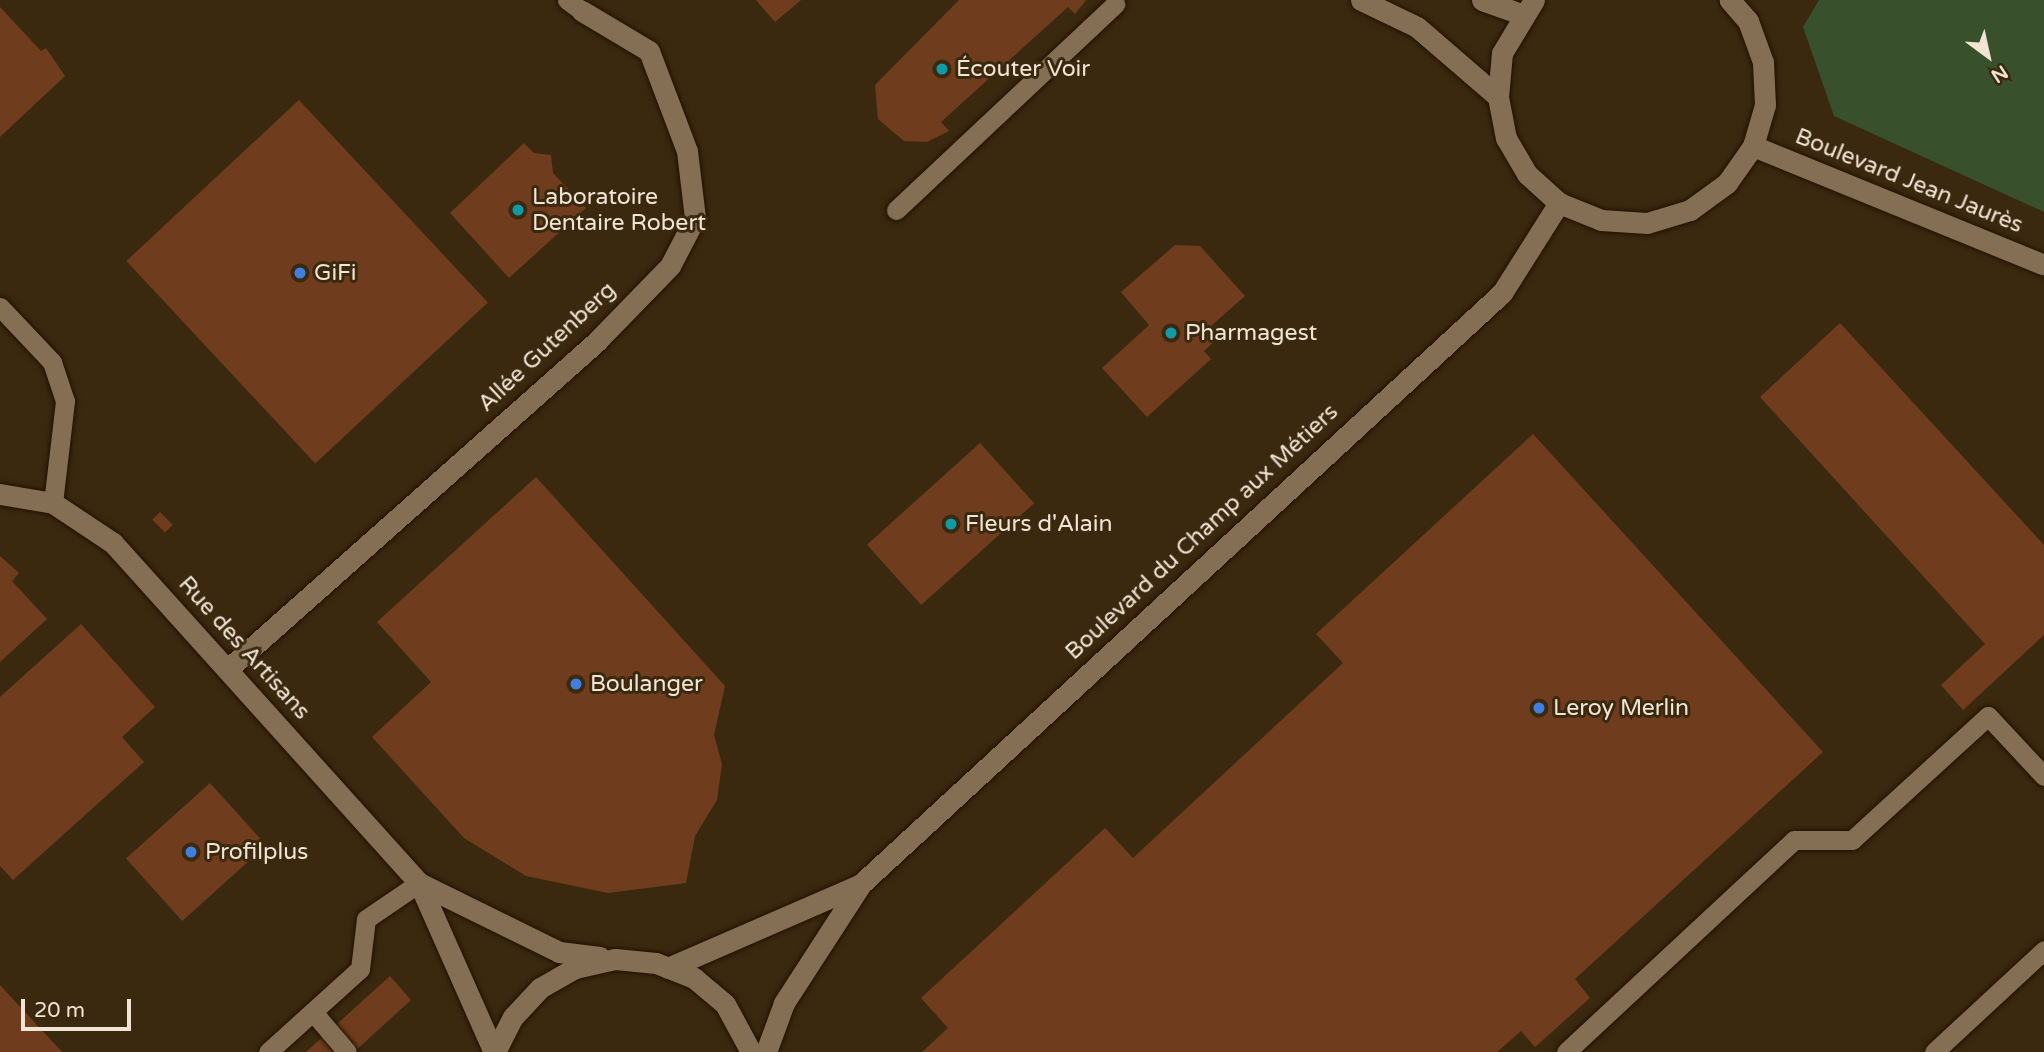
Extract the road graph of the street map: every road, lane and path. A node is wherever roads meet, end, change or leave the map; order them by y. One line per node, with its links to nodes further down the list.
1 (1362, 0): 7 (street)
2 (1482, 0): 6 (street)
3 (1730, 0): 8 (street)
4 (1115, 4): 10 (lane)
5 (574, 6): 15 (street, Allée Gutenberg)
6 (1527, 7): 7 (street)
7 (1498, 97): 9 (street)
8 (1753, 146): 9 (street); 11 (street, Boulevard Jean Jaurès)
9 (1559, 203): 18 (street, Boulevard du Champ aux Métiers)
10 (895, 210)
11 (2044, 265)
12 (0, 307): 14 (lane)
13 (0, 494): 14 (street, Rue des Artisans)
14 (52, 503): 15 (street, Rue des Artisans)
15 (229, 668): 17 (street, Rue des Artisans)
16 (2044, 776): 28 (lane)
17 (419, 883): 20 (street, Rue des Artisans); 22 (lane); 25 (street, Rue des Artisans)
18 (861, 884): 21 (street, Boulevard du Champ aux Métiers); 27 (street, Boulevard du Champ aux Métiers)
19 (2044, 950): 29 (lane)
20 (615, 959): 21 (street, Rue des Artisans); 25 (street)
21 (668, 968): 26 (street, Rue des Artisans)
22 (313, 1012): 23 (lane); 24 (lane)
23 (268, 1052)
24 (347, 1052)
25 (495, 1052)
26 (751, 1052)
27 (766, 1052)
28 (1566, 1052)
29 (1934, 1052)

